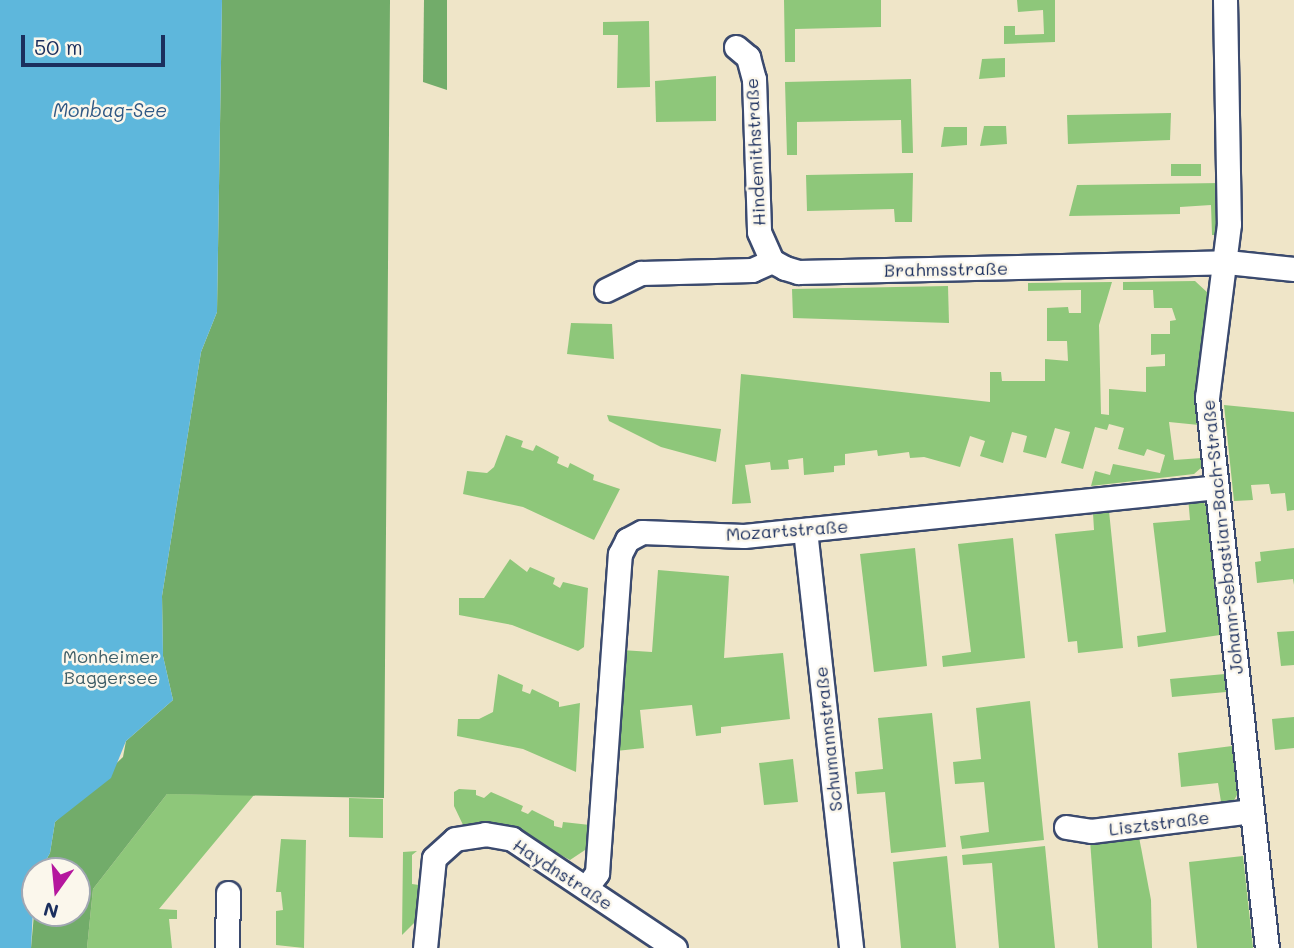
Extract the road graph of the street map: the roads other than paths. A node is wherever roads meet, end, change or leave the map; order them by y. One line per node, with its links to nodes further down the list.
1 (1225, 0): 4 (street, Johann-Sebastian-Bach-Straße)
2 (736, 47): 3 (street, Hindemithstraße)
3 (772, 261): 4 (street, Brahmsstraße); 6 (street)
4 (1227, 262): 5 (street, Brahmsstraße); 7 (street, Johann-Sebastian-Bach-Straße)
5 (1294, 269)
6 (606, 290)
7 (1216, 487): 8 (street, Mozartstraße); 9 (street, Johann-Sebastian-Bach-Straße)
8 (805, 530): 11 (street, Mozartstraße); 16 (street, Schumannstraße)
9 (1252, 811): 10 (street, Lisztstraße); 17 (street, Johann-Sebastian-Bach-Straße)
10 (1066, 827)
11 (586, 887): 14 (street, Haydnstraße); 15 (street, Haydnstraße)
12 (228, 892): 13 (street)
13 (227, 948)
14 (425, 948)
15 (674, 948)
16 (851, 948)
17 (1267, 948)

